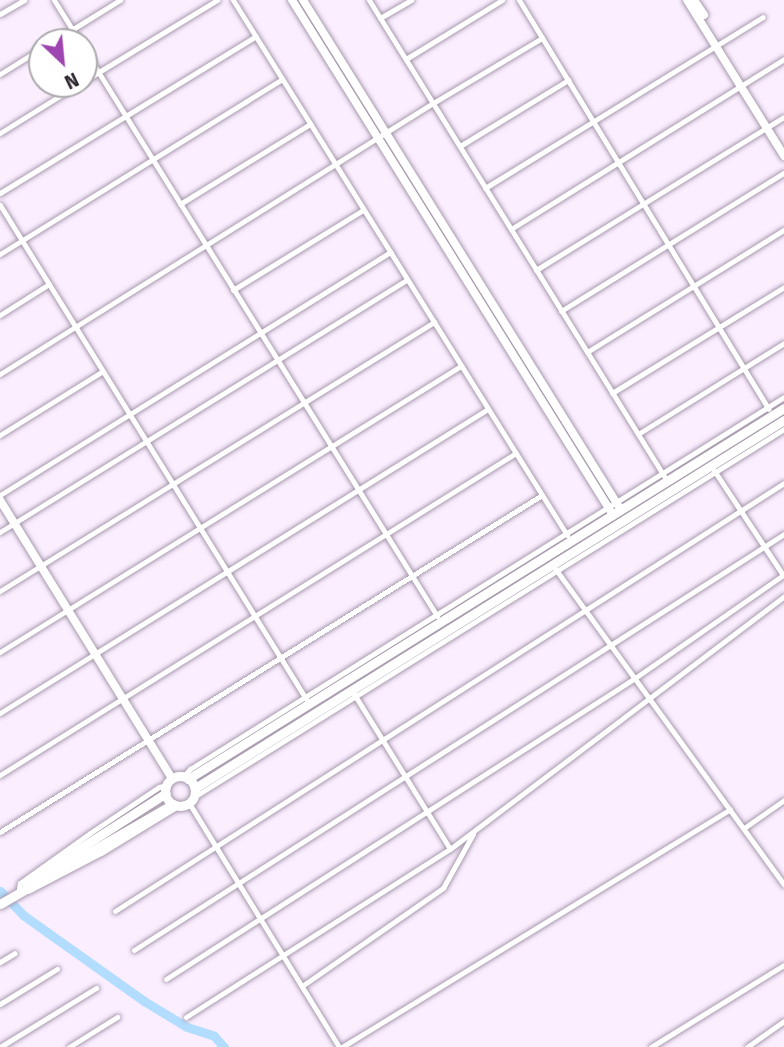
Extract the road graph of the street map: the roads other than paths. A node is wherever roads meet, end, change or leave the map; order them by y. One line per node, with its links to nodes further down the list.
1 (23, 0): 13 (street)
2 (54, 0): 16 (street)
3 (120, 0): 17 (street)
4 (217, 0): 24 (street)
5 (233, 0): 18 (street)
6 (292, 0): 37 (main road)
7 (303, 0): 37 (main road)
8 (369, 0): 15 (street)
9 (411, 0): 15 (street)
10 (502, 0): 23 (street)
11 (519, 0): 19 (street)
12 (694, 2): 20 (main road)
13 (0, 14)
14 (763, 17): 20 (street)
15 (380, 18): 23 (street)
16 (71, 28)
17 (75, 28)
18 (256, 37): 26 (street); 31 (street)
19 (542, 38): 27 (street); 30 (street)
20 (718, 44): 28 (main road); 33 (street)
21 (28, 57): 25 (street)
22 (784, 59): 28 (street)
23 (406, 60): 30 (street)
24 (99, 72): 31 (street)
25 (0, 74)
26 (282, 79): 34 (street); 41 (street)
27 (568, 80): 33 (street); 38 (street)
28 (744, 85): 35 (main road); 42 (street)
29 (56, 98): 36 (street)
30 (433, 103): 37 (street); 38 (street)
31 (126, 116): 41 (street); 46 (street)
32 (784, 117): 35 (street)
33 (593, 122): 42 (street); 45 (street)
34 (310, 124): 43 (street); 47 (street)
35 (769, 126): 39 (main road); 40 (main road); 48 (street)
36 (0, 133)
37 (382, 135): 43 (street); 96 (main road)
38 (460, 146): 45 (street)
39 (784, 146)
40 (784, 156)
41 (153, 160): 47 (street); 53 (street)
42 (618, 162): 48 (street); 51 (street)
43 (335, 165): 50 (street); 55 (street)
44 (784, 173): 54 (street)
45 (485, 188): 51 (street)
46 (0, 193)
47 (180, 204): 55 (street)
48 (644, 204): 54 (street); 58 (street)
49 (0, 205): 53 (street)
50 (363, 209): 56 (street); 63 (street)
51 (511, 229): 58 (street)
52 (784, 230): 61 (street)
53 (22, 240): 57 (street); 60 (street)
54 (669, 244): 61 (street); 64 (street)
55 (206, 246): 63 (street); 67 (street)
56 (390, 252): 59 (street); 69 (street)
57 (0, 254)
58 (536, 270): 64 (street)
59 (407, 280): 66 (street); 72 (street)
60 (49, 284): 65 (street); 67 (street)
61 (694, 285): 68 (street); 71 (street)
62 (784, 287): 68 (street)
63 (233, 290): 69 (street)
64 (561, 311): 71 (street)
65 (0, 315)
66 (434, 322): 73 (street); 79 (street)
67 (76, 327): 75 (street); 76 (street)
68 (720, 327): 74 (street); 77 (street)
69 (260, 332): 72 (street); 82 (street)
70 (784, 343): 74 (street)
71 (587, 352): 77 (street)
72 (277, 360): 79 (street); 86 (street)
73 (461, 366): 81 (street); 87 (street)
74 (744, 368): 83 (street); 84 (street)
75 (103, 371): 82 (street); 85 (street)
76 (0, 374)
77 (612, 393): 84 (street)
78 (784, 397): 83 (street)
79 (303, 402): 87 (street); 92 (street)
80 (784, 408): 83 (main road)
81 (488, 409): 88 (street); 93 (street)
82 (129, 414): 86 (street); 95 (street)
83 (777, 419): 89 (main road); 90 (main road)
84 (638, 434): 90 (street)
85 (0, 435)
86 (146, 441): 92 (street); 98 (street)
87 (331, 446): 93 (street); 99 (street)
88 (516, 453): 94 (street); 101 (street)
89 (714, 469): 97 (street); 103 (main road); 106 (street)
90 (665, 478): 96 (main road)
91 (784, 482): 97 (street)
92 (173, 483): 99 (street); 105 (street)
93 (358, 489): 101 (street); 107 (street)
94 (542, 495): 103 (street); 108 (street)
95 (0, 497): 98 (main road)
96 (615, 509): 103 (main road)
97 (741, 510): 104 (street); 113 (street)
98 (15, 523): 100 (street); 105 (main road)
99 (200, 528): 107 (street); 112 (street)
100 (0, 532)
101 (386, 533): 108 (street); 114 (street)
102 (784, 534): 104 (street)
103 (571, 541): 106 (main road); 115 (main road)
104 (765, 547): 109 (street); 116 (street)
105 (41, 566): 110 (street); 112 (main road)
106 (554, 566): 113 (street); 115 (main road); 121 (street)
107 (227, 571): 114 (street); 118 (street)
108 (412, 575): 115 (street); 119 (street)
109 (784, 576): 120 (street)
110 (0, 591)
111 (784, 596): 123 (street)
112 (68, 609): 117 (street); 118 (main road)
113 (586, 610): 116 (street); 127 (street)
114 (255, 616): 119 (street); 122 (street)
115 (442, 623): 121 (main road); 124 (main road)
116 (611, 644): 120 (street); 129 (street)
117 (0, 652)
118 (96, 653): 122 (main road); 125 (street)
119 (280, 657): 124 (street); 126 (street)
120 (635, 678): 123 (street); 136 (street)
121 (353, 693): 127 (street); 132 (main road)
122 (124, 698): 126 (main road); 128 (street)
123 (650, 699): 135 (street); 139 (street)
124 (307, 701): 130 (main road)
125 (0, 713)
126 (149, 739): 131 (main road); 138 (street)
127 (381, 741): 129 (street); 140 (street)
128 (0, 775)
129 (404, 776): 136 (street); 142 (street)
130 (186, 778): 131 (main road); 132 (main road)
131 (169, 786): 134 (main road); 144 (main road)
132 (193, 796): 134 (main road); 140 (street)
133 (784, 800): 137 (street)
134 (176, 805): 144 (main road)
135 (730, 809): 137 (street); 163 (street)
136 (426, 812): 141 (street); 147 (street)
137 (744, 828): 143 (street)
138 (0, 832)
139 (474, 832): 141 (street); 155 (street)
140 (216, 847): 142 (street); 146 (street)
141 (450, 849): 150 (street)
142 (238, 883): 147 (street); 148 (street)
143 (784, 885)
144 (17, 892): 145 (main road)
145 (0, 902)
146 (115, 911)
147 (260, 918): 150 (street); 154 (street)
148 (134, 950)
149 (15, 953): 151 (street)
150 (283, 955): 155 (street); 159 (street)
151 (0, 962)
152 (784, 965): 164 (street)
153 (57, 969): 157 (street)
154 (166, 979)
155 (302, 986): 163 (street)
156 (96, 988): 161 (street)
157 (0, 1004)
158 (117, 1017): 162 (street)
159 (186, 1017)
160 (784, 1021): 165 (street)
161 (0, 1047)
162 (69, 1047)
163 (341, 1047)
164 (651, 1047)
165 (747, 1047)

